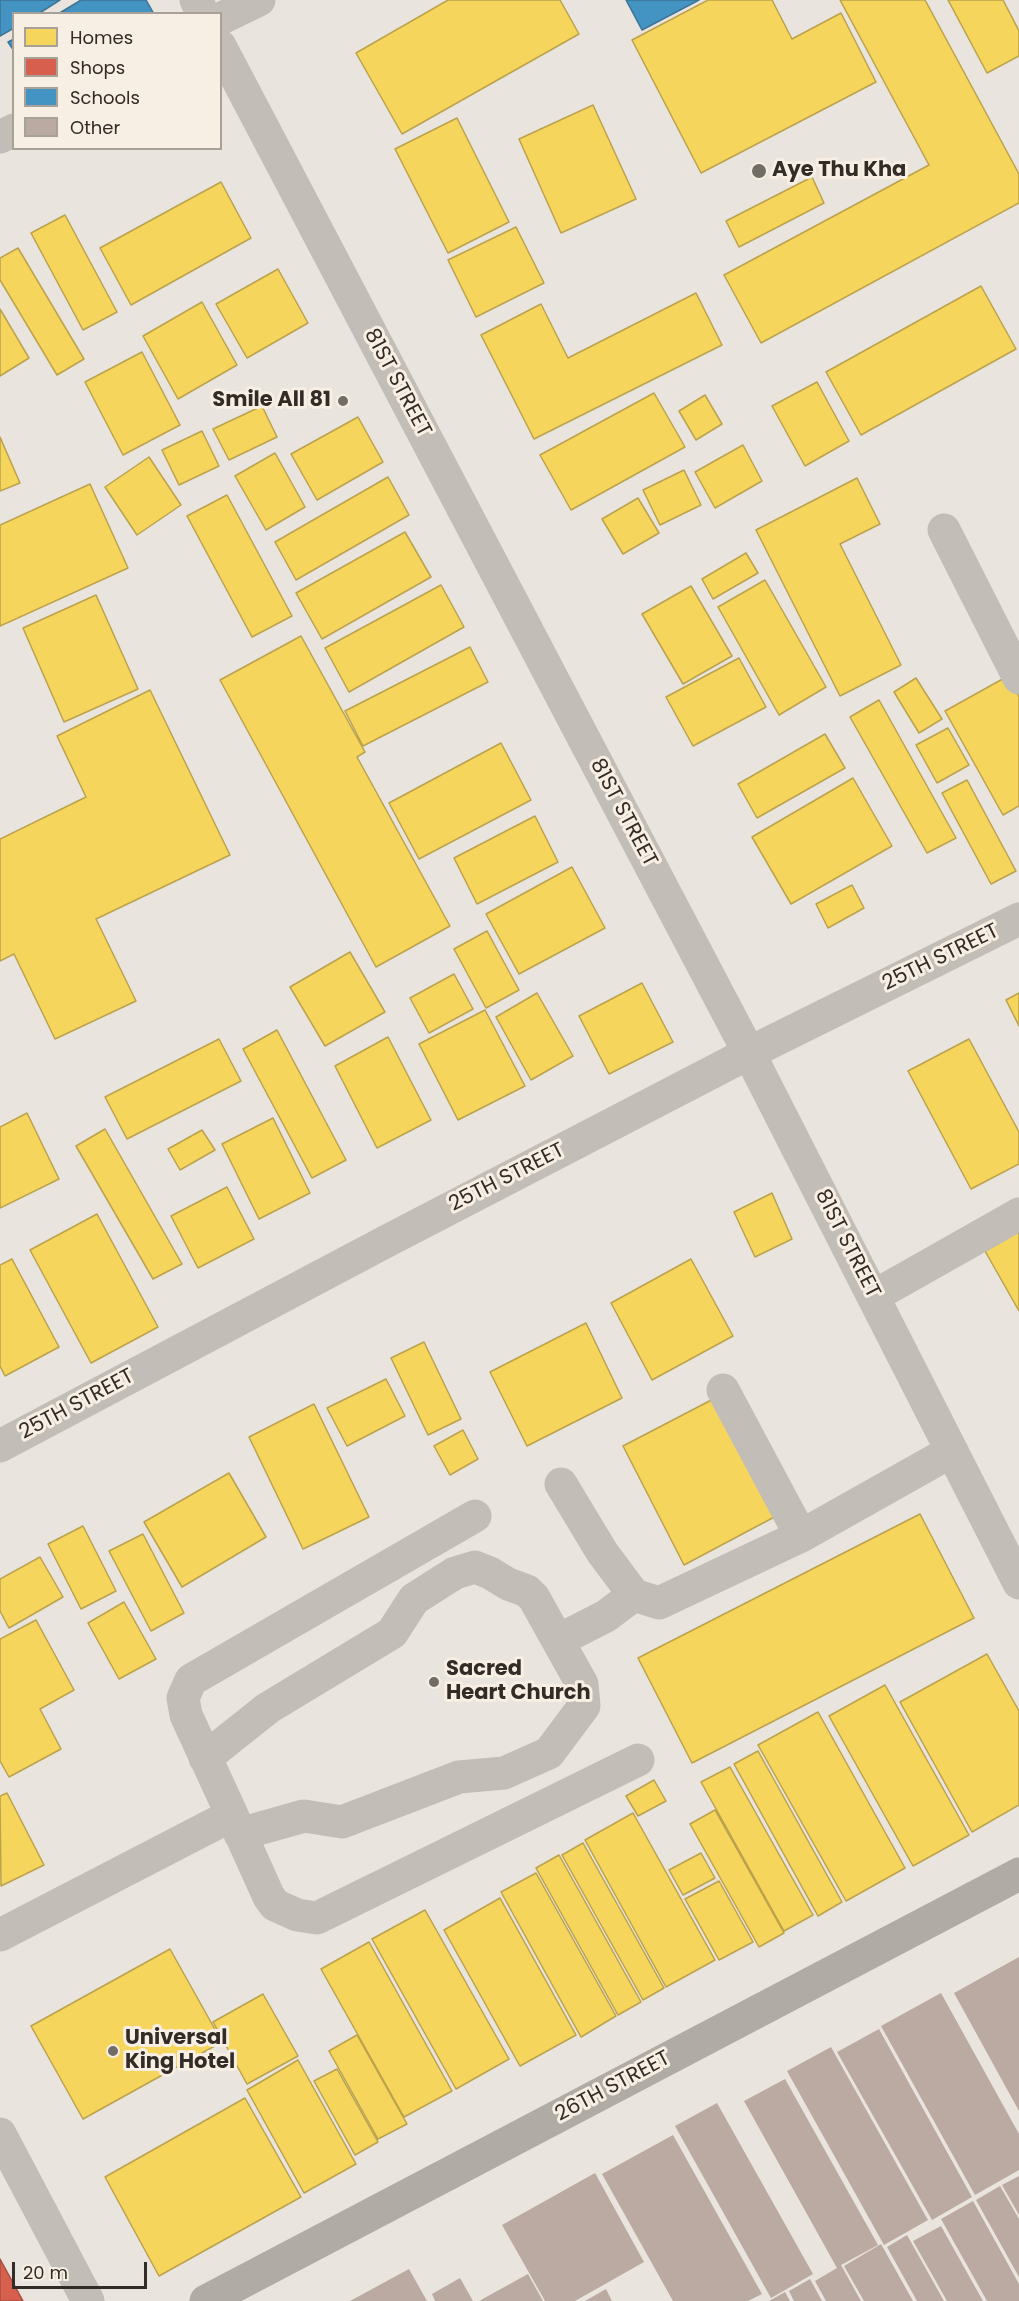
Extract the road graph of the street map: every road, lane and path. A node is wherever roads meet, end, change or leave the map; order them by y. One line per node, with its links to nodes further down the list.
1 (260, 0): 2 (street)
2 (222, 18)
3 (222, 50): 7 (street, 81ST STREET)
4 (944, 530): 5 (street)
5 (1019, 678)
6 (1019, 919): 7 (street, 25TH STREET)
7 (749, 1053): 9 (street, 81ST STREET); 11 (street, 25TH STREET)
8 (1019, 1214): 9 (street)
9 (874, 1296): 12 (street, 81ST STREET)
10 (723, 1390): 15 (street)
11 (0, 1446)
12 (952, 1451): 15 (street); 16 (street, 81ST STREET)
13 (561, 1484): 17 (street)
14 (475, 1516): 19 (street)
15 (801, 1536): 17 (street)
16 (1019, 1583)
17 (634, 1595): 18 (street)
18 (559, 1640): 19 (street); 21 (street)
19 (205, 1758): 21 (street)
20 (638, 1760): 21 (street)
21 (236, 1825): 23 (street)
22 (1019, 1874): 26 (main road, 26TH STREET)
23 (0, 1935)
24 (0, 2134): 25 (street)
25 (88, 2301)
26 (206, 2301)

